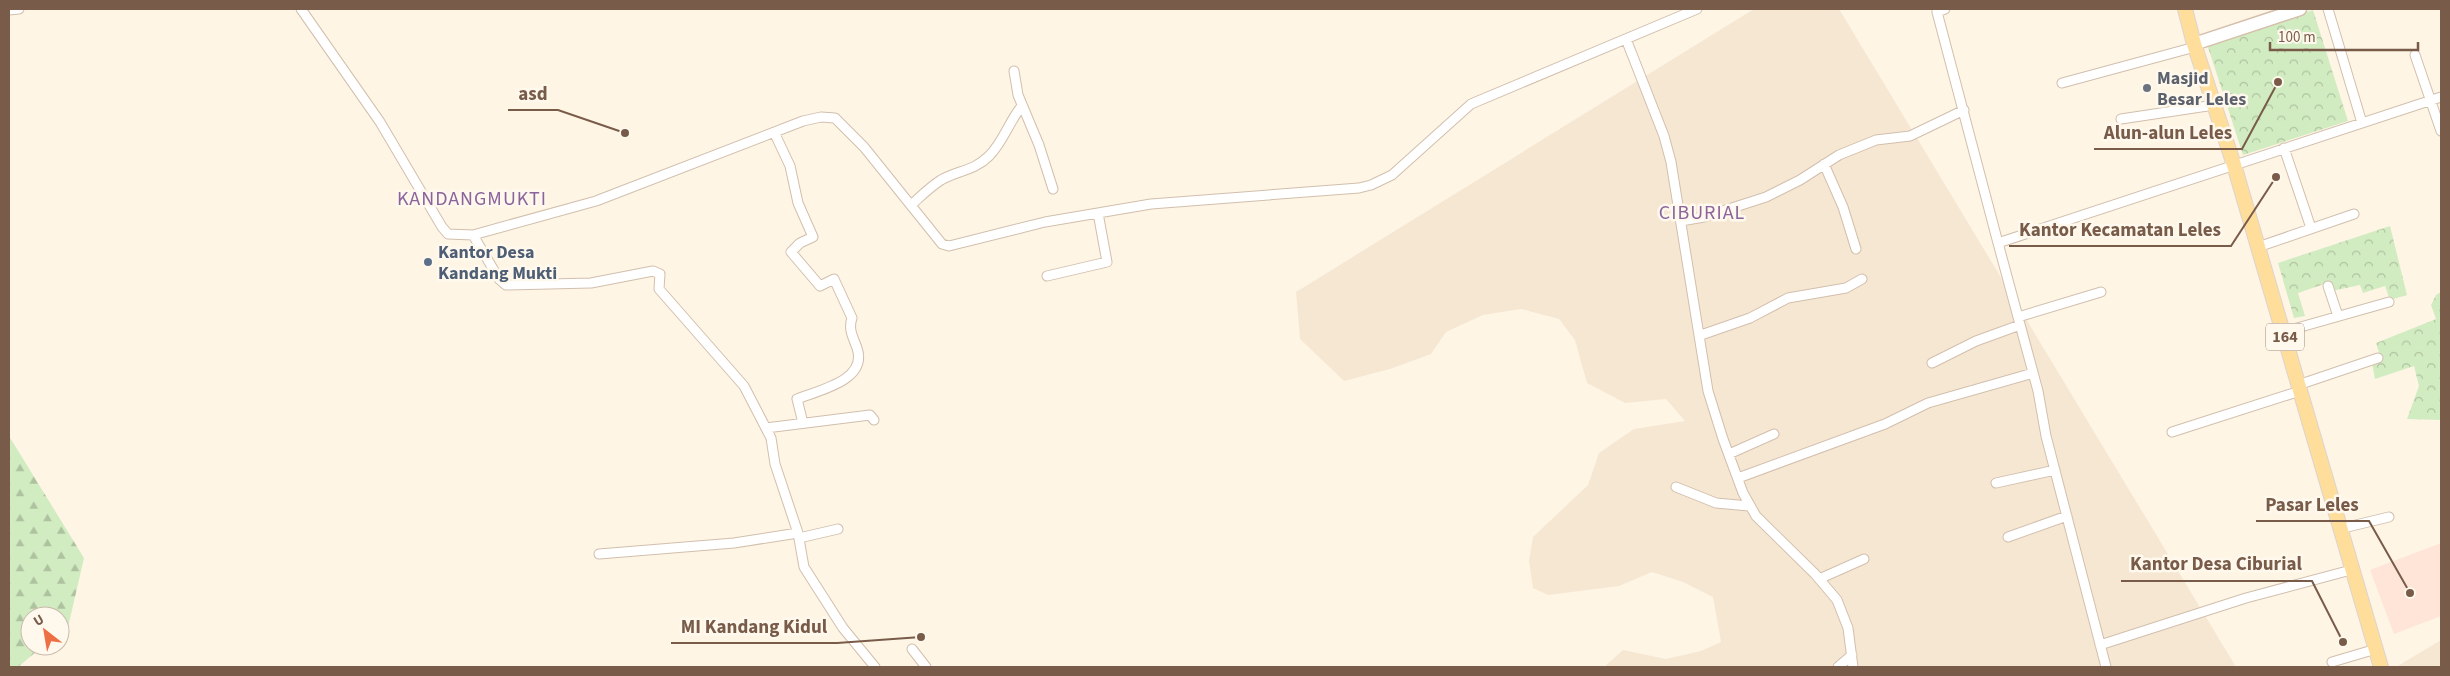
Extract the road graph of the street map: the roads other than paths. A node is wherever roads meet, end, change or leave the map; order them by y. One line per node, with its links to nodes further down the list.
1 (19, 9): 7 (street)
2 (301, 9): 32 (street)
3 (1697, 9): 9 (street)
4 (2185, 9): 10 (main road, 164)
5 (2300, 9): 10 (street)
6 (2328, 9): 20 (street)
7 (9, 10)
8 (1939, 10): 18 (street)
9 (1626, 39): 28 (street); 30 (street)
10 (2195, 45): 13 (street); 16 (main road, 164)
11 (2415, 55): 15 (street)
12 (1014, 71): 17 (street)
13 (2062, 83)
14 (2441, 97): 15 (street)
15 (2431, 100): 20 (street); 21 (street)
16 (2214, 105): 19 (street); 25 (main road, 164)
17 (1021, 107): 26 (street); 27 (street)
18 (1964, 110): 24 (street); 33 (street)
19 (2121, 119)
20 (2362, 122): 23 (street)
21 (2441, 131)
22 (774, 132): 27 (street); 32 (street); 50 (street)
23 (2284, 148): 25 (street); 31 (street)
24 (1824, 164): 30 (street); 35 (street)
25 (2234, 165): 33 (street); 34 (main road, 164)
26 (1053, 189)
27 (911, 205): 28 (street)
28 (1098, 213): 36 (street)
29 (2354, 214): 31 (street)
30 (1681, 221): 44 (street)
31 (2311, 228): 34 (street)
32 (473, 235): 51 (street)
33 (1998, 243): 42 (street)
34 (2258, 247): 43 (main road, 164)
35 (1856, 249)
36 (1047, 276)
37 (1862, 279): 44 (street)
38 (2328, 286): 41 (street)
39 (2101, 292): 42 (street)
40 (2389, 302): 41 (street)
41 (2338, 316): 43 (street)
42 (2019, 321): 46 (street); 47 (street)
43 (2283, 332): 48 (main road, 164)
44 (1701, 335): 54 (street)
45 (2378, 358): 48 (street)
46 (1932, 363)
47 (2033, 373): 55 (street); 56 (street)
48 (2299, 388): 52 (street); 63 (main road, 164)
49 (874, 420): 50 (street)
50 (803, 423): 51 (street)
51 (766, 428): 64 (street)
52 (2172, 432)
53 (1774, 434): 54 (street)
54 (1728, 454): 56 (street)
55 (2055, 470): 57 (street); 60 (street)
56 (1738, 478): 59 (street)
57 (1996, 483)
58 (1676, 487): 59 (street)
59 (1749, 506): 69 (street)
60 (2067, 516): 65 (street); 70 (street)
61 (2389, 517): 63 (street)
62 (838, 529): 64 (street)
63 (2339, 529): 68 (main road, 164)
64 (799, 535): 66 (street); 75 (street)
65 (2008, 537)
66 (599, 554)
67 (1864, 559): 69 (street)
68 (2351, 570): 70 (street); 72 (main road, 164)
69 (1819, 579): 73 (street)
70 (2100, 645): 79 (street)
71 (912, 649): 76 (street)
72 (2376, 649): 74 (street); 80 (main road, 164)
73 (1852, 656): 77 (street); 78 (street)
74 (2332, 662)
75 (875, 667)
76 (926, 667)
77 (1838, 667)
78 (1853, 667)
79 (2106, 667)
80 (2381, 667)

